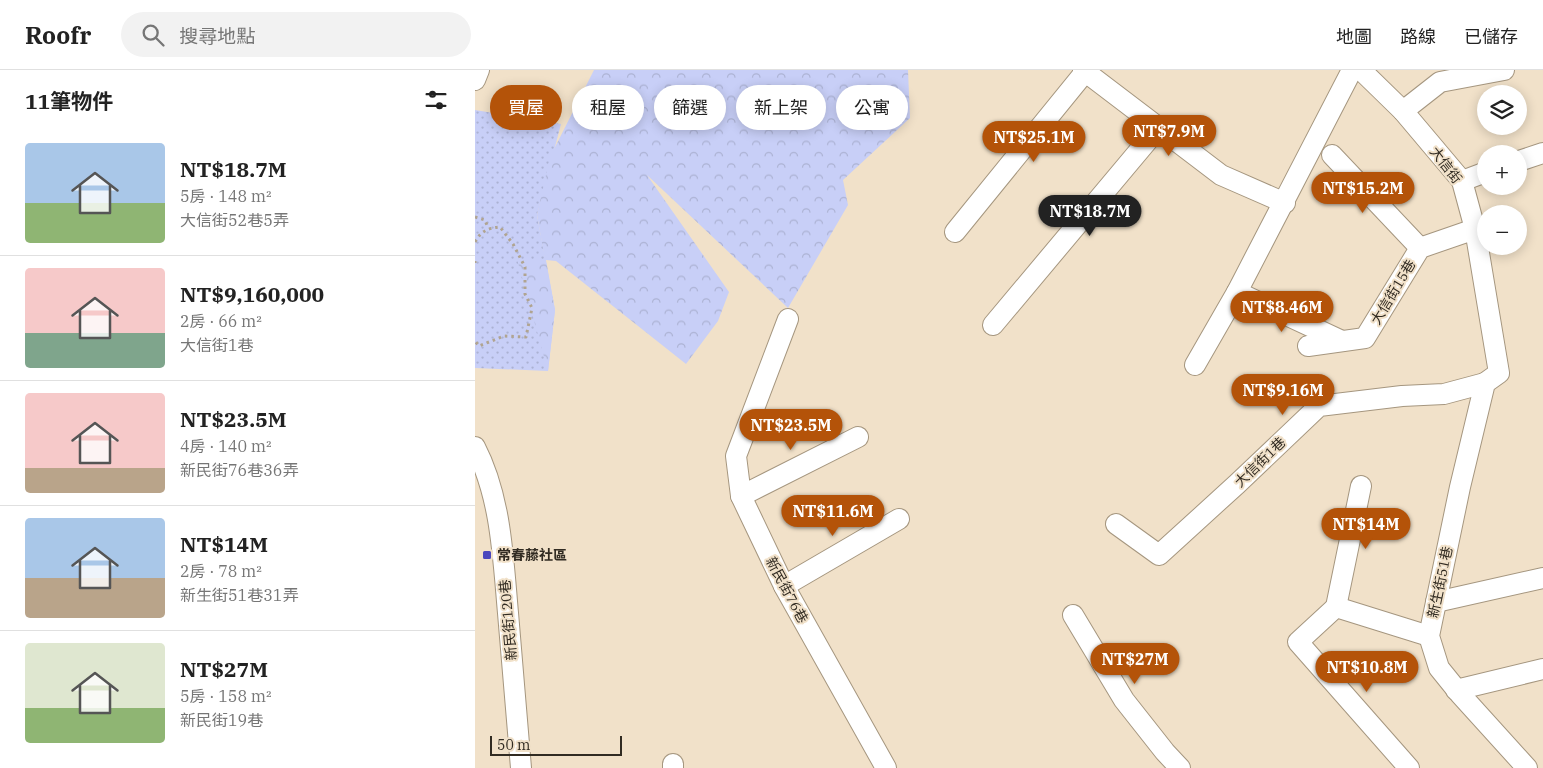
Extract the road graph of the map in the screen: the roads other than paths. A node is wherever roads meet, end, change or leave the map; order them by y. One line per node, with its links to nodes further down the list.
1 (479, 70): 6 (street)
2 (1352, 70): 14 (street)
3 (1361, 70): 7 (street, 大信街)
4 (1504, 70): 7 (street)
5 (1084, 71): 8 (street); 16 (street)
6 (475, 80)
7 (1403, 111): 13 (street, 大信街)
8 (1159, 127): 14 (street); 20 (street)
9 (1543, 153): 11 (street)
10 (1332, 155): 17 (street)
11 (1527, 158)
12 (1477, 175): 13 (street)
13 (1462, 181): 15 (street, 大信街)
14 (1285, 203): 18 (street)
15 (1475, 229): 17 (street, 大信街15巷); 24 (street, 大信街)
16 (955, 232)
17 (1419, 248): 21 (street, 大信街15巷)
18 (1237, 292): 21 (street); 23 (street)
19 (788, 318): 28 (street, 新民街76巷)
20 (993, 325)
21 (1342, 341): 22 (street, 大信街15巷)
22 (1308, 346)
23 (1195, 365)
24 (1492, 378): 30 (street, 大信街1巷); 33 (street, 新生街51巷)
25 (858, 437): 28 (street)
26 (475, 447): 39 (street, 新民街120巷)
27 (1361, 486): 34 (street)
28 (741, 496): 32 (street, 新民街76巷)
29 (899, 519): 32 (street)
30 (1115, 524)
31 (1543, 578): 33 (street)
32 (784, 586): 40 (street, 新民街76巷)
33 (1436, 602): 36 (street, 新生街51巷)
34 (1336, 607): 36 (street); 42 (street)
35 (1073, 615): 41 (street)
36 (1429, 636): 38 (street, 新生街51巷)
37 (1543, 669): 38 (street)
38 (1456, 690): 43 (street, 新生街51巷)
39 (521, 768)
40 (886, 768)
41 (1180, 768)
42 (1409, 768)
43 (1527, 768)

